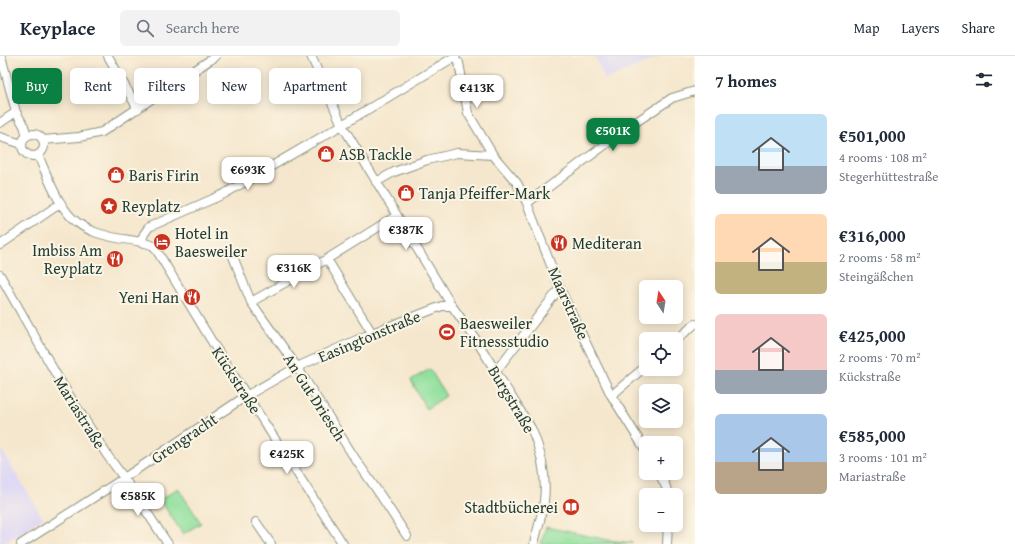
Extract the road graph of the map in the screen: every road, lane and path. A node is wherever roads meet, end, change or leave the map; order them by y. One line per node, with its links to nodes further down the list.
1 (1, 56): 8 (street)
2 (108, 56): 7 (street)
3 (216, 56): 7 (street)
4 (312, 56): 10 (street, Burgstraße)
5 (457, 60): 10 (street); 16 (street, Maarstraße)
6 (695, 91): 19 (street)
7 (138, 109): 13 (street)
8 (16, 112): 9 (street); 11 (street)
9 (0, 123)
10 (342, 125): 17 (street, Burgstraße); 21 (street)
11 (27, 136): 13 (street); 14 (street)
12 (0, 137): 14 (street)
13 (42, 140): 15 (street)
14 (22, 144): 15 (street)
15 (38, 155): 18 (street)
16 (493, 156): 17 (street); 19 (street, Maarstraße)
17 (376, 182): 20 (street, Burgstraße)
18 (61, 203): 21 (street); 22 (street)
19 (528, 203): 26 (street, Maarstraße)
20 (396, 216): 24 (street); 28 (street, Burgstraße)
21 (141, 242): 35 (street, Kückstraße)
22 (0, 245)
23 (232, 254): 27 (street, An Gut Driesch)
24 (327, 259): 27 (street); 30 (street)
25 (0, 275): 38 (street, Mariastraße)
26 (560, 288): 33 (street); 36 (street, Maarstraße)
27 (251, 302): 32 (street, An Gut Driesch)
28 (452, 306): 30 (street, Easingtonstraße); 33 (street, Burgstraße)
29 (695, 324): 31 (street)
30 (372, 333): 32 (street, Easingtonstraße)
31 (683, 334)
32 (297, 367): 35 (street, Easingtonstraße); 41 (street, An Gut Driesch)
33 (496, 371): 46 (street, Burgstraße)
34 (639, 372): 36 (street)
35 (246, 396): 38 (street, Grengracht); 45 (street, Kückstraße)
36 (612, 396): 37 (street, Maarstraße)
37 (639, 440)
38 (124, 478): 42 (street, Grengracht); 43 (street, Mariastraße)
39 (256, 522): 44 (street)
40 (668, 532): 47 (street)
41 (407, 536)
42 (21, 544)
43 (168, 544)
44 (271, 544)
45 (343, 544)
46 (534, 544)
47 (667, 544)

